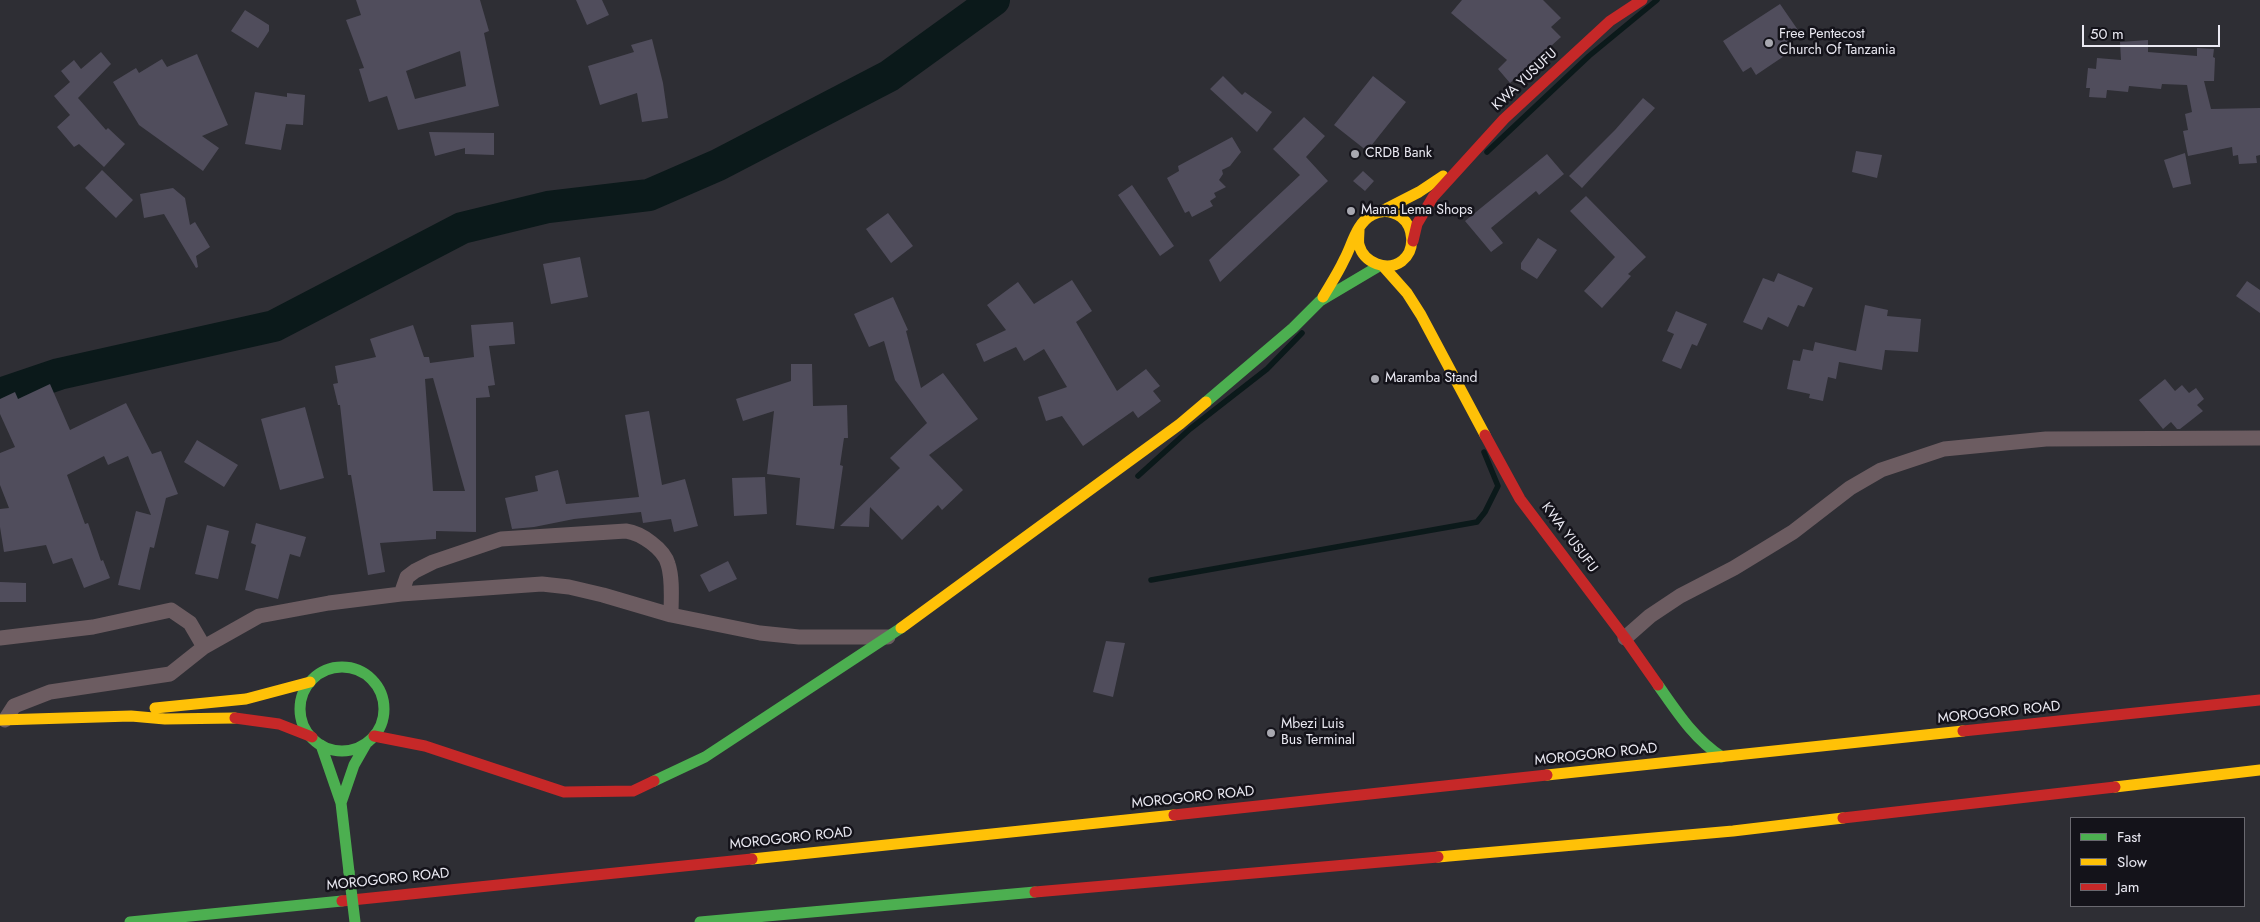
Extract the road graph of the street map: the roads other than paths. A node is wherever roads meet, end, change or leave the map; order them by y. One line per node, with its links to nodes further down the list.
1 (1623, 0): 3 (main road, KWA YUSUFU)
2 (1642, 0): 3 (main road, KWA YUSUFU)
3 (1610, 21): 4 (main road, KWA YUSUFU)
4 (1463, 163): 5 (main road, KWA YUSUFU); 7 (main road, KWA YUSUFU)
5 (1380, 212): 6 (main road); 7 (main road)
6 (1359, 230): 8 (main road); 9 (main road)
7 (1412, 244): 8 (main road); 10 (main road, KWA YUSUFU)
8 (1381, 266): 9 (main road); 10 (main road, KWA YUSUFU)
9 (1320, 301): 14 (main road)
10 (1421, 315): 16 (main road, KWA YUSUFU)
11 (2260, 438): 16 (street)
12 (401, 594): 13 (street); 13 (street); 17 (street)
13 (671, 615): 14 (street)
14 (888, 637): 22 (main road)
15 (0, 638): 17 (street)
16 (1624, 638): 24 (main road, KWA YUSUFU)
17 (204, 647): 21 (street)
18 (310, 682): 20 (main road); 22 (main road); 23 (main road)
19 (2260, 700): 24 (main road, MOROGORO ROAD)
20 (131, 716): 21 (main road); 23 (main road)
21 (2, 720)
22 (370, 740): 23 (main road); 26 (main road)
23 (316, 741): 26 (main road)
24 (1722, 757): 27 (main road, MOROGORO ROAD)
25 (2260, 770): 29 (main road)
26 (342, 803): 28 (main road, bridge)
27 (130, 922)
28 (355, 922)
29 (700, 922)

